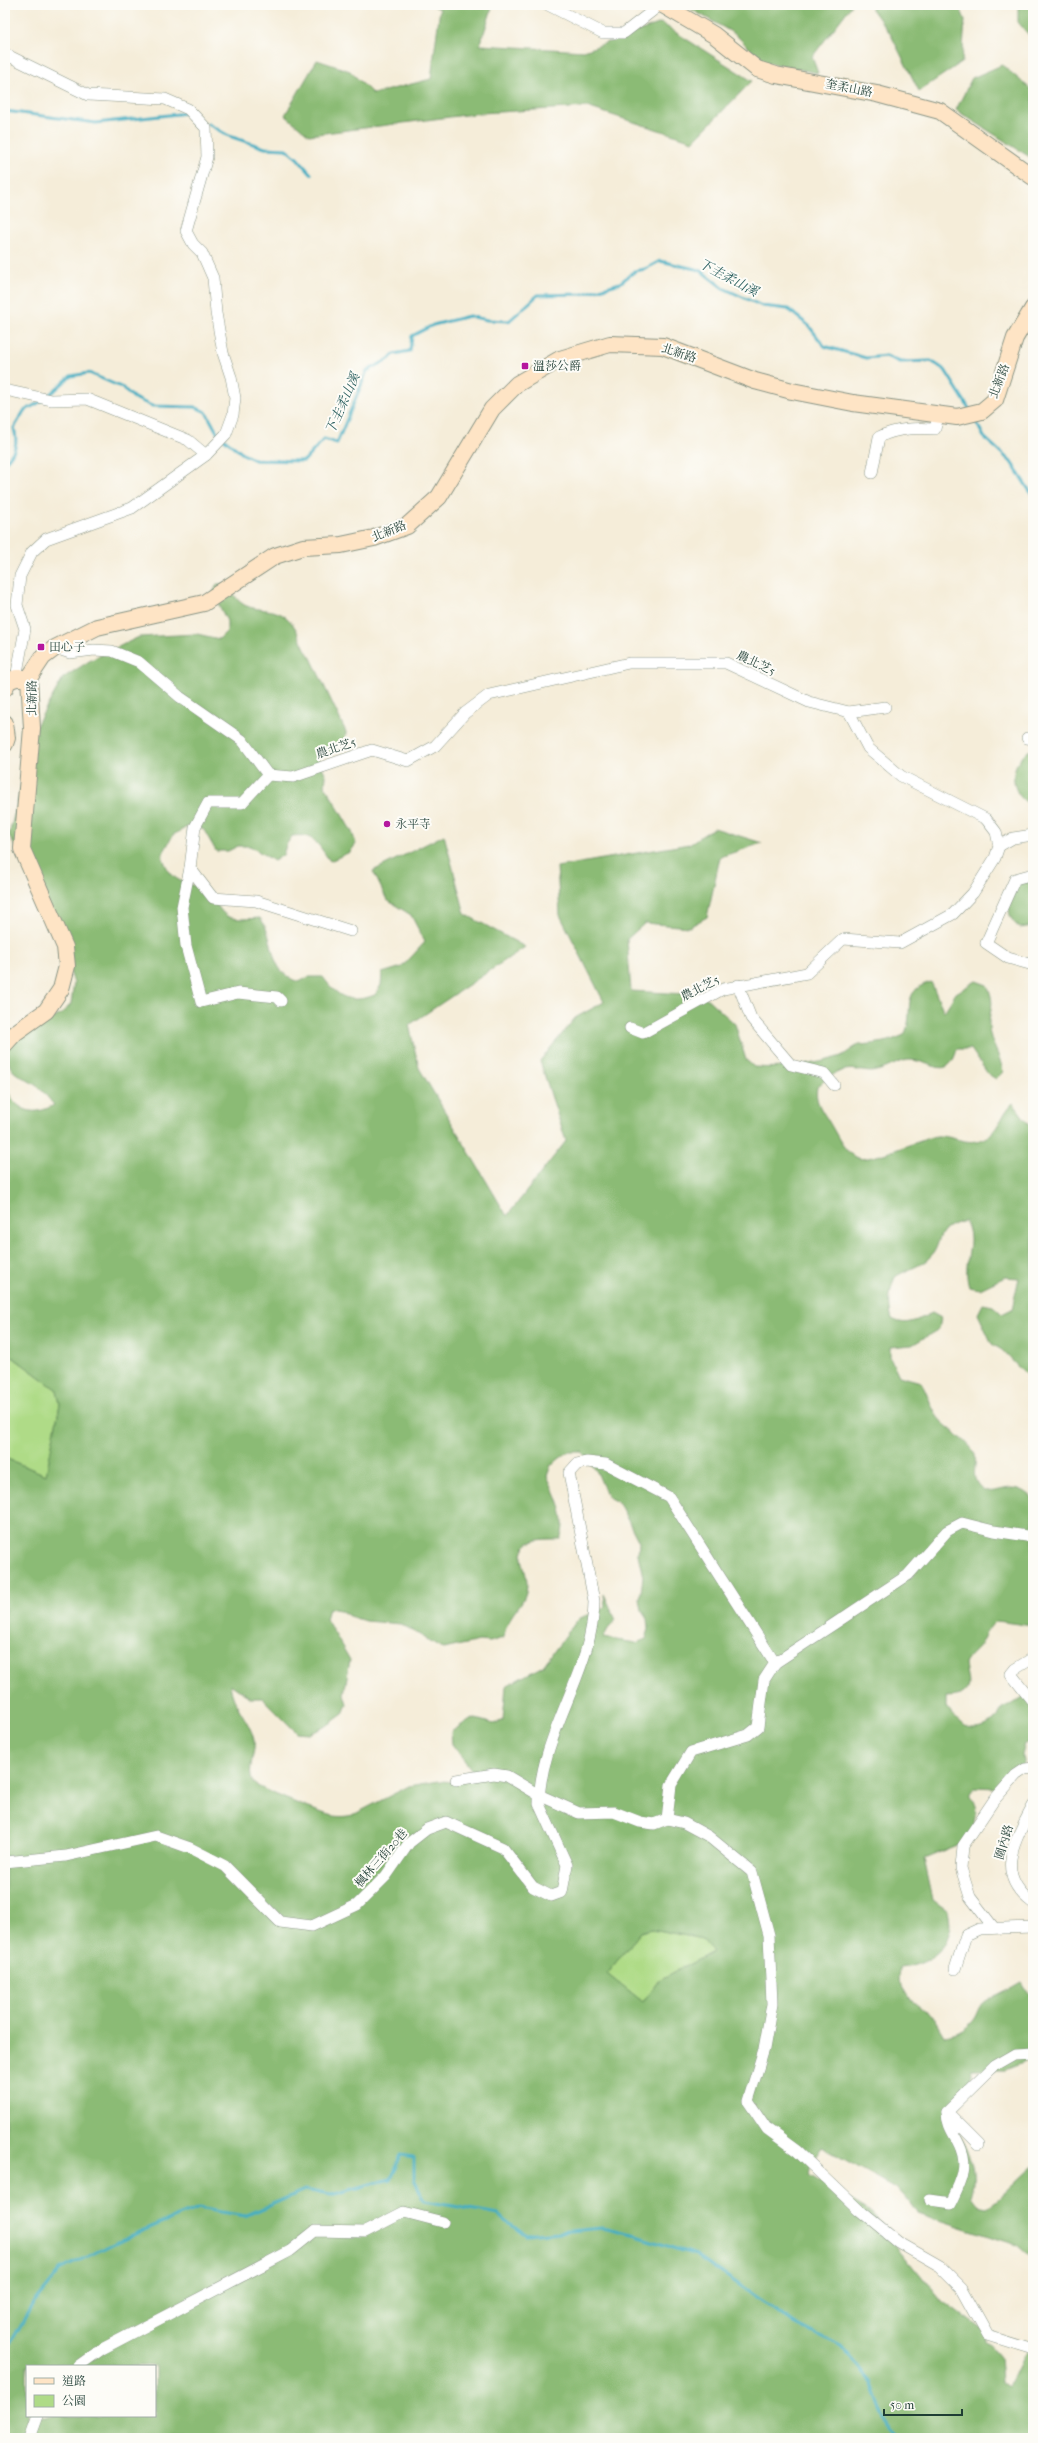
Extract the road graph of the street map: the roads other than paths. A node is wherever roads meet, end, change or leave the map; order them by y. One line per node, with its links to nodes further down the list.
1 (548, 5): 2 (street)
2 (661, 5): 4 (main road, 奎柔山路)
3 (5, 54): 8 (street)
4 (1033, 177)
5 (1033, 308): 7 (main road, 北新路)
6 (5, 390): 8 (street)
7 (938, 416): 9 (street); 10 (main road, 北新路)
8 (206, 455): 11 (street)
9 (872, 473)
10 (55, 648): 11 (main road, 北新路); 16 (street)
11 (17, 681): 26 (main road, 北新路)
12 (885, 707): 13 (street)
13 (849, 712): 16 (street, 農北芝5); 18 (street)
14 (5, 723): 15 (main road)
15 (5, 744)
16 (268, 775): 19 (street)
17 (1033, 835): 18 (street)
18 (999, 846): 23 (street, 農北芝5)
19 (190, 868): 21 (street); 24 (street)
20 (1033, 874): 22 (street)
21 (351, 930)
22 (1033, 965)
23 (738, 985): 25 (street, 農北芝5); 27 (street)
24 (281, 1001)
25 (630, 1028)
26 (5, 1044)
27 (834, 1085)
28 (1033, 1537): 30 (street)
29 (1033, 1658): 31 (street)
30 (776, 1663): 34 (street); 36 (street)
31 (1033, 1702)
32 (1033, 1768): 40 (street)
33 (456, 1780): 34 (street)
34 (539, 1795): 36 (street); 37 (street, 楓林三街20巷)
35 (1033, 1806): 38 (street, 圍內路)
36 (666, 1819): 47 (street)
37 (5, 1862)
38 (1033, 1903)
39 (1033, 1927): 40 (street)
40 (994, 1928): 41 (street)
41 (955, 1969)
42 (1033, 2053): 43 (street)
43 (947, 2112): 44 (street); 45 (street)
44 (979, 2144)
45 (930, 2200)
46 (443, 2222): 48 (street)
47 (1033, 2349)
48 (79, 2365)
49 (38, 2417): 50 (street)
50 (30, 2438)

